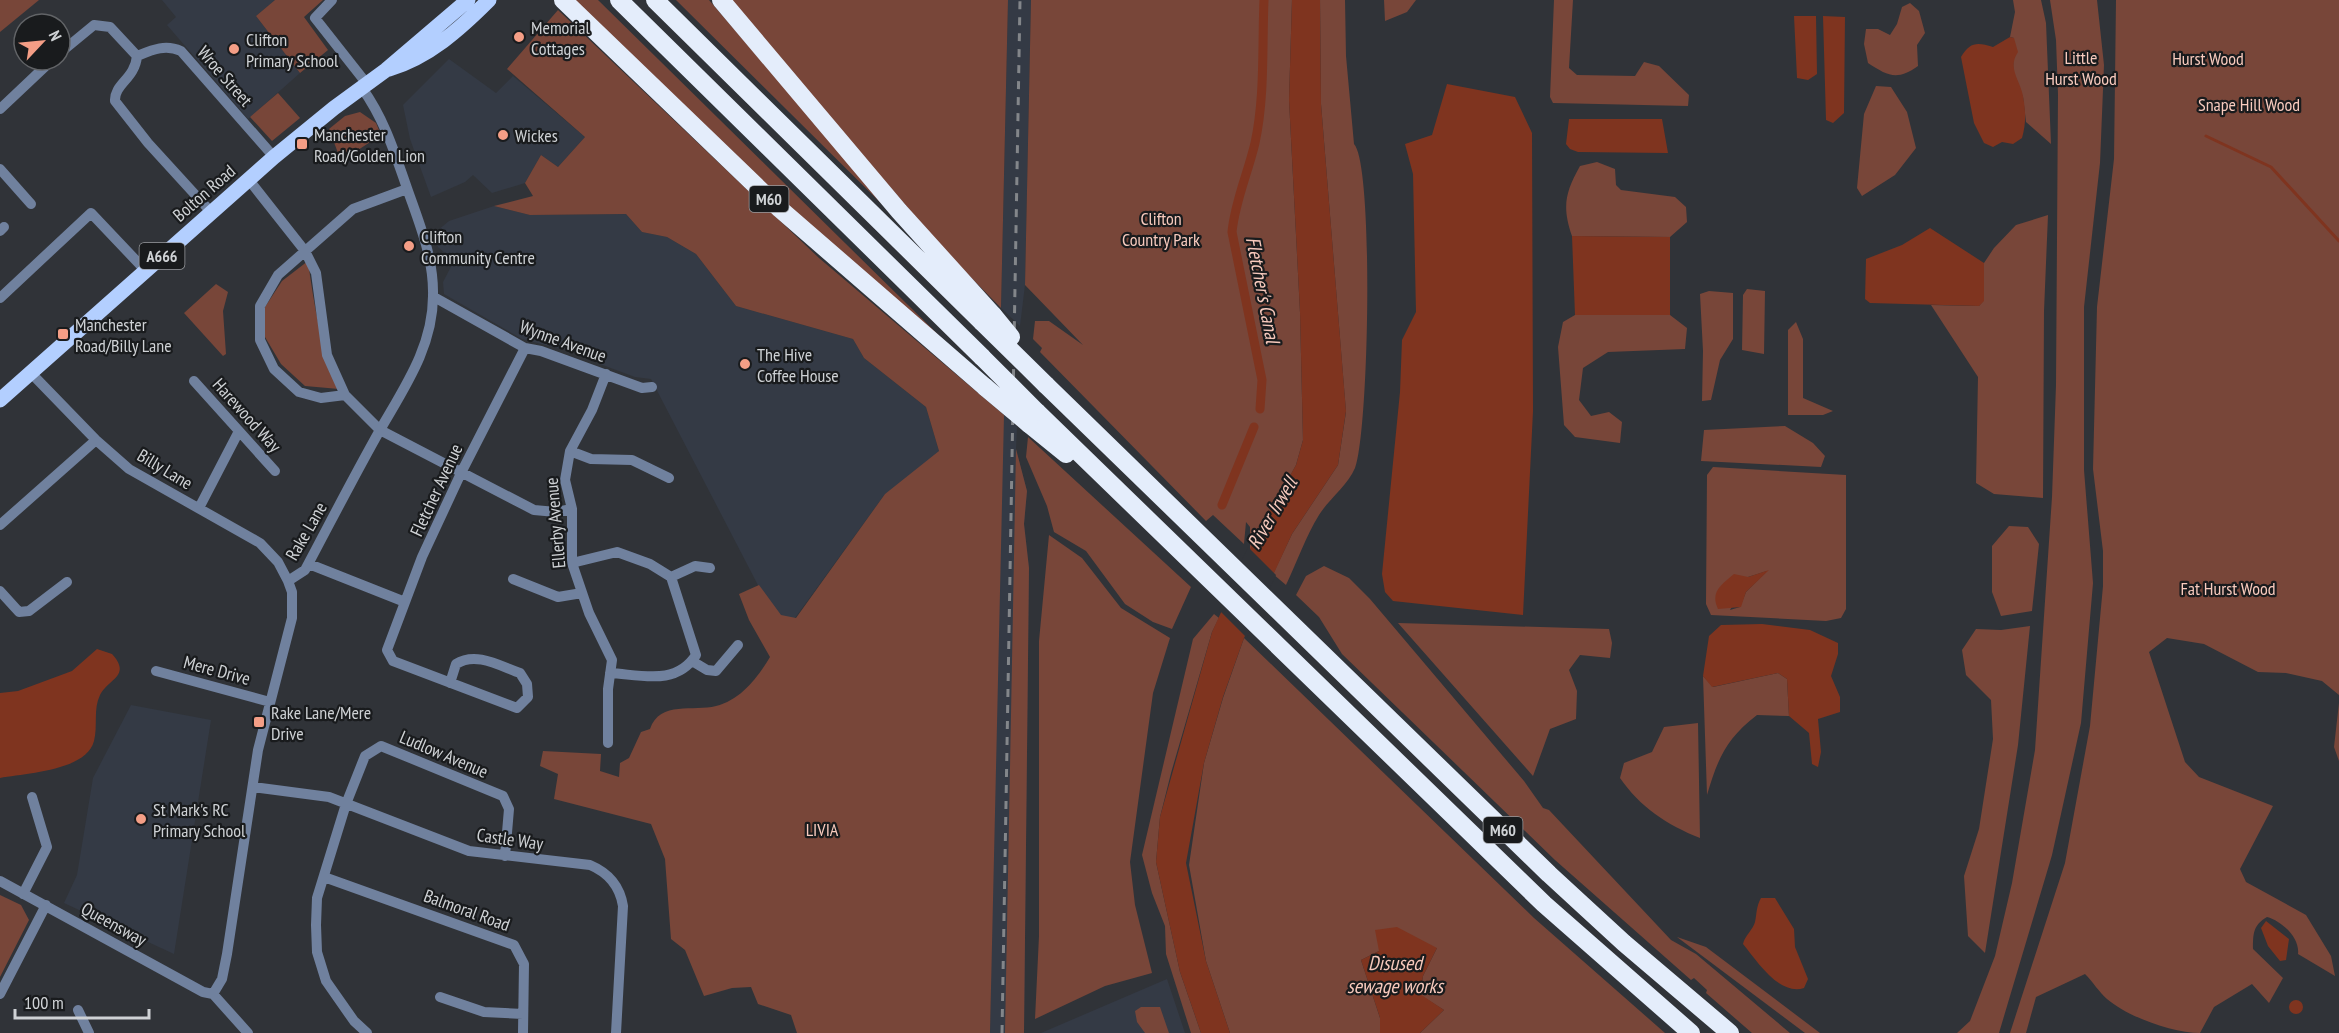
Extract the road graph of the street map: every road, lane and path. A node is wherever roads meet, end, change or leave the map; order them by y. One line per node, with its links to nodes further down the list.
1 (332, 0): 12 (street, Rake Lane)
2 (468, 0): 10 (main road, Bolton Road / A666)
3 (489, 0): 10 (main road, Bolton Road / A666)
4 (563, 0): 32 (highway, M60, bridge)
5 (619, 0): 32 (highway, M60, bridge)
6 (655, 0): 24 (highway, M60)
7 (721, 0): 24 (highway, M60)
8 (72, 43): 9 (street)
9 (137, 56): 14 (street, Wroe Street); 19 (street)
10 (386, 70): 12 (main road, Bolton Road / A666)
11 (39, 72): 13 (street)
12 (364, 86): 14 (main road, Bolton Road / A666); 17 (street, Rake Lane)
13 (0, 109)
14 (274, 158): 16 (main road, Bolton Road / A666)
15 (0, 170): 18 (street)
16 (249, 180): 19 (main road, Bolton Road / A666); 20 (street)
17 (407, 189): 20 (street); 22 (street, Rake Lane)
18 (38, 192)
19 (211, 213): 21 (main road, Bolton Road / A666)
20 (305, 251): 30 (street); 30 (street)
21 (146, 271): 23 (street); 26 (main road, Bolton Road / A666)
22 (434, 297): 25 (street, Wynne Avenue); 33 (street, Rake Lane)
23 (0, 298)
24 (987, 318): 79 (highway, M60, bridge)
25 (525, 348): 27 (street, Wynne Avenue); 38 (street, Fletcher Avenue)
26 (31, 373): 31 (main road, Bolton Road / A666); 35 (street, Billy Lane)
27 (606, 374): 29 (street, Wynne Avenue); 36 (street, Ellerby Avenue)
28 (194, 381): 34 (street, Harewood Way)
29 (652, 387)
30 (345, 395): 33 (street)
31 (0, 399)
32 (1033, 418): 78 (highway, M60)
33 (380, 430): 38 (street); 44 (street, Rake Lane)
34 (239, 431): 37 (street, Harewood Way); 40 (street)
35 (96, 440): 40 (street, Billy Lane); 42 (street)
36 (570, 451): 39 (street); 41 (street, Ellerby Avenue)
37 (275, 471)
38 (462, 471): 41 (street); 52 (street, Fletcher Avenue)
39 (669, 478)
40 (199, 508): 48 (street, Billy Lane)
41 (572, 509): 43 (street, Ellerby Avenue)
42 (0, 525)
43 (573, 563): 46 (street); 51 (street, Ellerby Avenue)
44 (309, 564): 48 (street, Rake Lane); 52 (street)
45 (710, 568): 46 (street)
46 (670, 577): 54 (street)
47 (513, 579): 51 (street)
48 (288, 581): 58 (street, Rake Lane)
49 (66, 582): 50 (street)
50 (0, 591)
51 (582, 593): 56 (street, Ellerby Avenue)
52 (405, 602): 57 (street, Fletcher Avenue)
53 (738, 645): 54 (street)
54 (692, 661): 56 (street)
55 (156, 670): 58 (street, Mere Drive)
56 (610, 673): 59 (street, Ellerby Avenue)
57 (450, 683): 57 (street)
58 (270, 702): 60 (street, Rake Lane)
59 (608, 743)
60 (253, 787): 62 (street, Castle Way); 69 (street, Rake Lane)
61 (32, 796): 66 (street)
62 (346, 804): 63 (street, Castle Way); 63 (street, Ludlow Avenue); 64 (street)
63 (505, 856): 77 (street, Castle Way)
64 (324, 877): 72 (street, Balmoral Road); 75 (street)
65 (0, 882): 66 (street, Queensway)
66 (23, 894): 67 (street, Queensway)
67 (46, 905): 68 (street); 69 (street, Queensway)
68 (0, 994)
69 (213, 994): 74 (street)
70 (440, 997): 72 (street)
71 (78, 1010): 73 (street)
72 (523, 1014): 76 (street, Balmoral Road)
73 (89, 1033)
74 (248, 1033)
75 (367, 1033)
76 (523, 1033)
77 (616, 1033)
78 (1691, 1033)
79 (1730, 1033)

